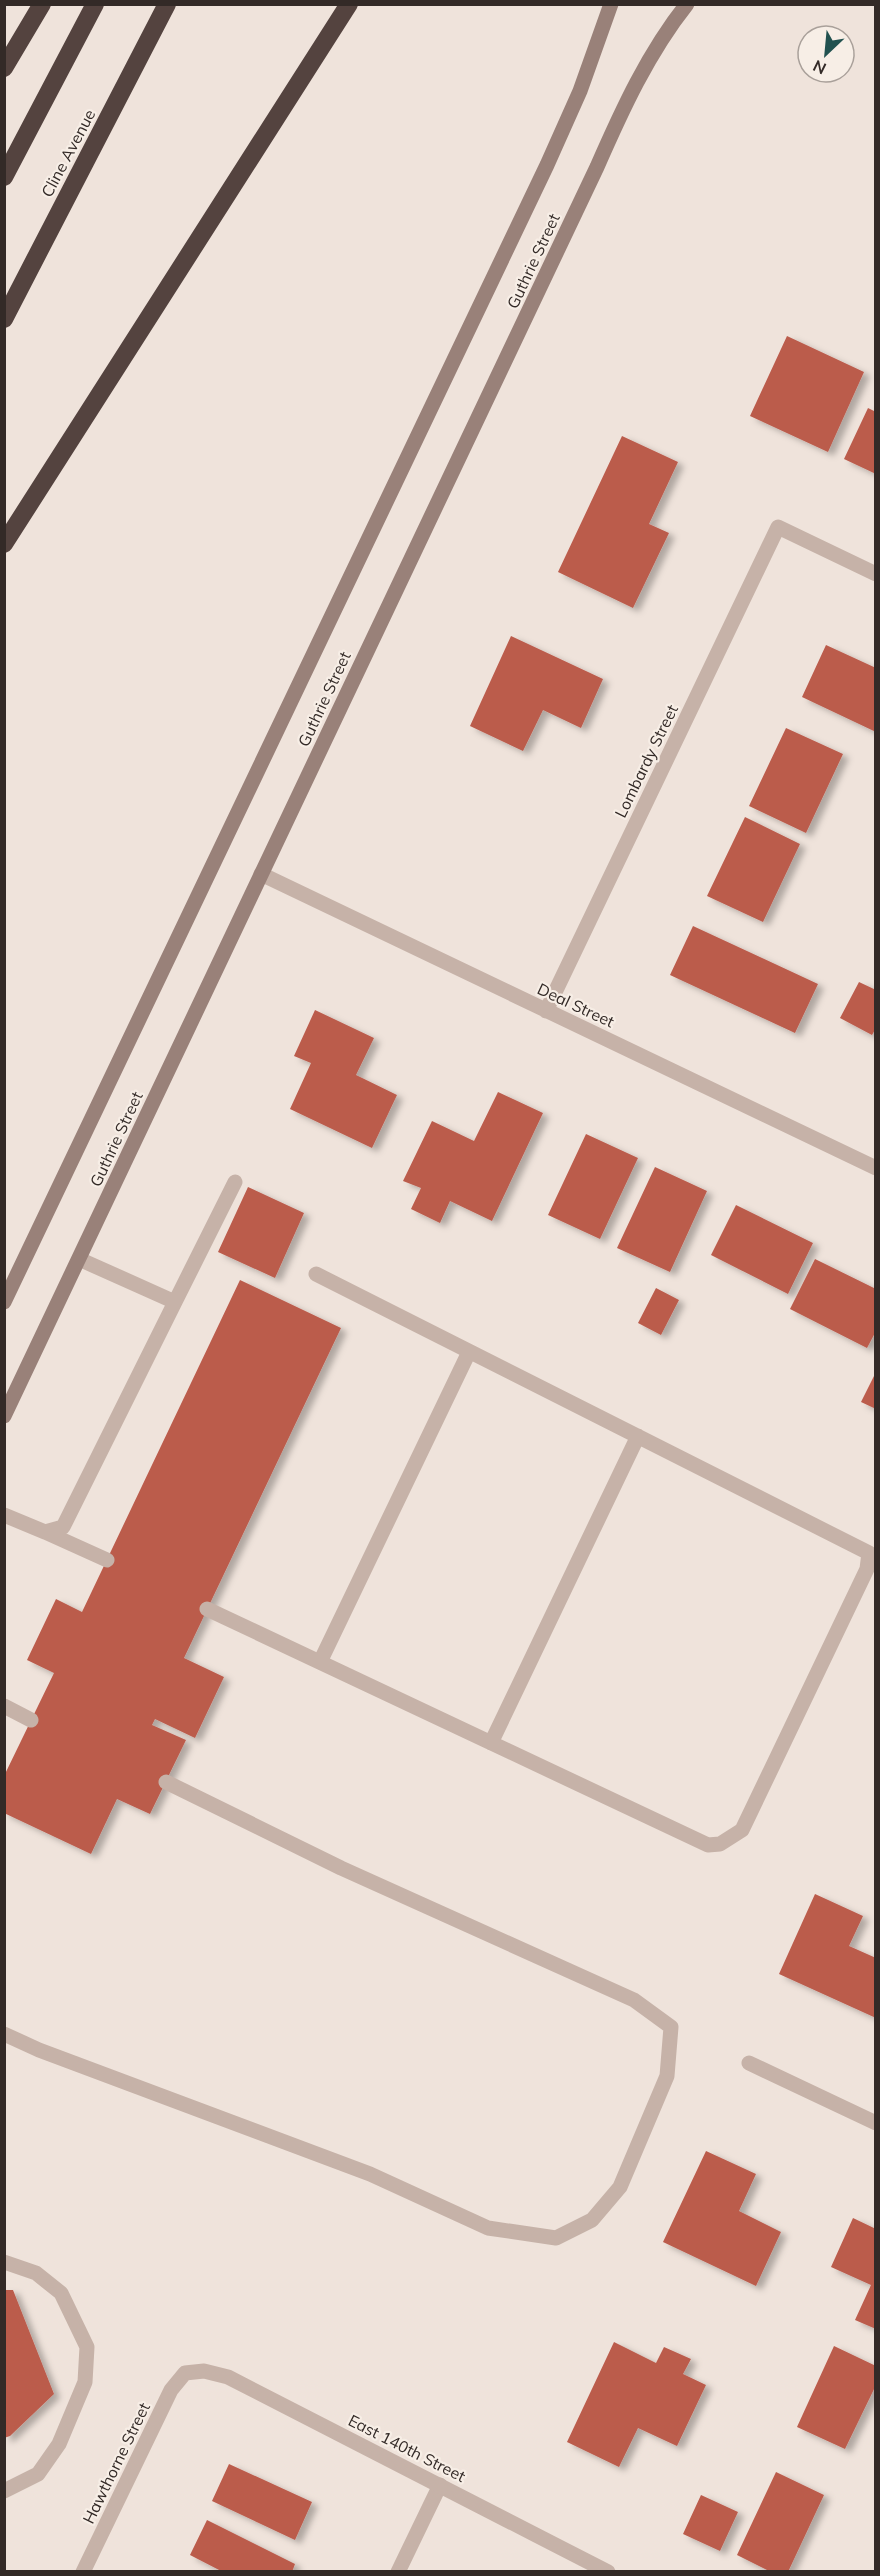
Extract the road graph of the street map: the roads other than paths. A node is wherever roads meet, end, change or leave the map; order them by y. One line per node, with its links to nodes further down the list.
1 (42, 4): 7 (highway)
2 (95, 4): 8 (highway)
3 (167, 4): 9 (highway, Cline Avenue)
4 (349, 4): 10 (highway)
5 (611, 4): 18 (main road, Guthrie Street)
6 (687, 4): 12 (main road, Guthrie Street)
7 (4, 68)
8 (4, 177)
9 (4, 319)
10 (4, 544)
11 (876, 574): 13 (street, Lombardy Street)
12 (261, 874): 13 (street, Deal Street); 16 (main road, Guthrie Street)
13 (546, 1011): 14 (street, Deal Street)
14 (876, 1168)
15 (235, 1182): 19 (street)
16 (79, 1259): 19 (street); 21 (main road, Guthrie Street)
17 (316, 1274): 20 (street)
18 (4, 1302)
19 (175, 1302): 24 (street)
20 (469, 1352): 22 (street); 27 (street)
21 (4, 1416)
22 (638, 1436): 30 (street); 30 (street)
23 (4, 1515): 24 (street)
24 (45, 1532): 25 (street)
25 (107, 1560)
26 (207, 1609): 27 (street)
27 (320, 1662): 30 (street)
28 (4, 1706): 29 (street)
29 (31, 1720)
30 (491, 1743)
31 (166, 1782): 32 (street)
32 (4, 2034)
33 (750, 2063): 34 (street)
34 (876, 2123)
35 (4, 2262): 38 (street)
36 (185, 2373): 37 (street, East 140th Street); 39 (street, Hawthorne Street)
37 (440, 2485): 40 (street); 41 (street, East 140th Street)
38 (4, 2491)
39 (83, 2571)
40 (398, 2571)
41 (608, 2571)

